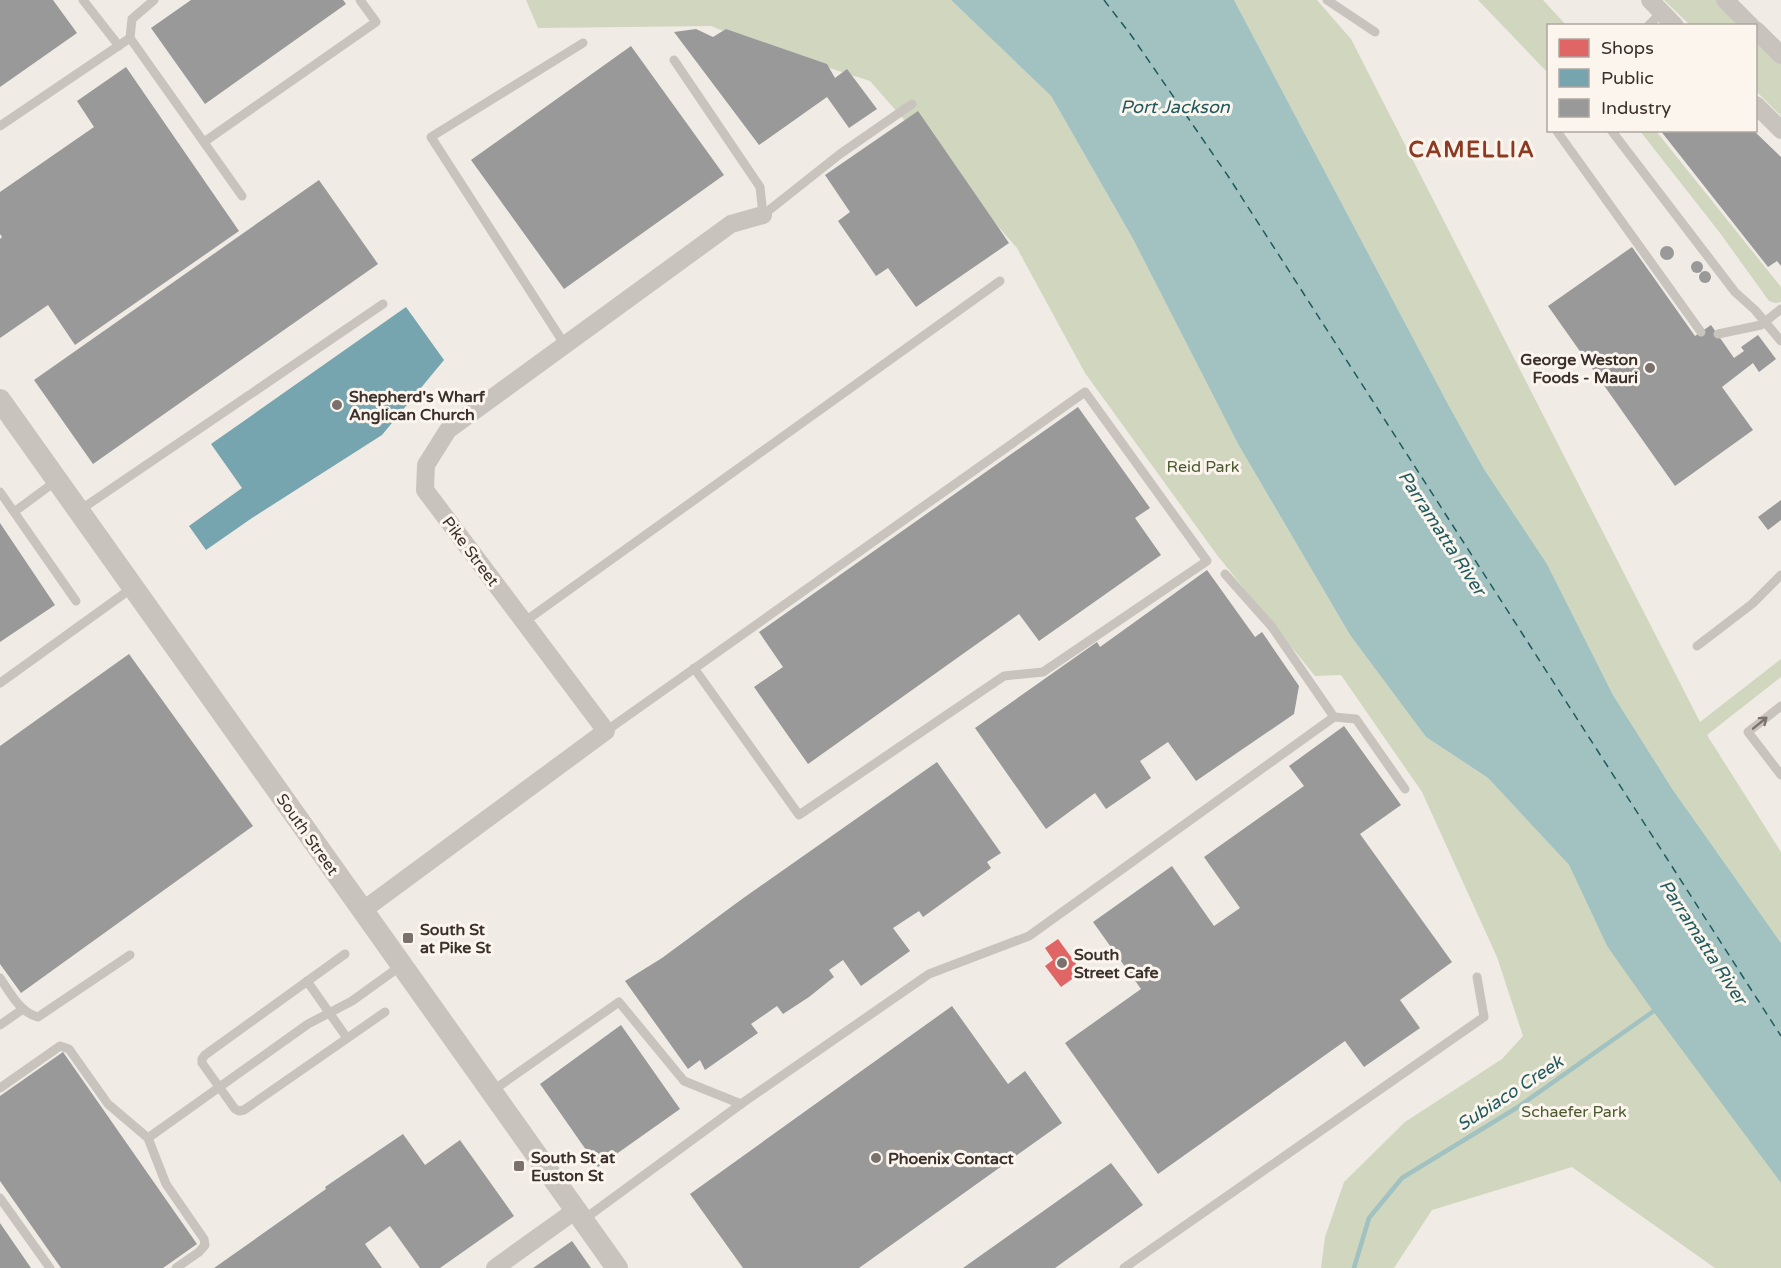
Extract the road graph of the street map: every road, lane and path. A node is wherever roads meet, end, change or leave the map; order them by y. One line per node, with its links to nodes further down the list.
1 (83, 0): 14 (lane)
2 (154, 0): 12 (lane)
3 (360, 0): 23 (lane)
4 (1327, 0): 10 (lane)
5 (1725, 0): 9 (street)
6 (1656, 6): 7 (lane); 8 (street)
7 (1649, 24)
8 (1673, 24)
9 (1749, 24)
10 (1375, 32)
11 (1757, 32): 15 (street)
12 (130, 38): 14 (lane); 23 (lane)
13 (583, 43): 33 (lane)
14 (118, 46): 19 (lane)
15 (1781, 55)
16 (674, 60): 25 (lane)
17 (912, 104): 25 (lane)
18 (1757, 107): 20 (street)
19 (0, 126)
20 (1781, 130)
21 (1557, 132): 30 (lane)
22 (1613, 132): 29 (lane)
23 (204, 142): 24 (lane)
24 (242, 196)
25 (764, 214): 33 (street, Pike Street)
26 (1000, 281): 43 (lane)
27 (383, 304): 37 (lane)
28 (1781, 309): 29 (lane)
29 (1766, 321): 31 (lane); 32 (lane)
30 (1701, 332)
31 (1718, 334)
32 (1781, 341)
33 (565, 345): 43 (street, Pike Street)
34 (0, 400): 35 (street, South Street)
35 (58, 480): 37 (street, South Street); 38 (lane)
36 (0, 492): 38 (lane)
37 (80, 510): 41 (street, South Street)
38 (14, 512): 42 (lane)
39 (1225, 574): 48 (lane)
40 (1781, 575): 44 (lane)
41 (134, 587): 46 (lane); 52 (street, South Street)
42 (76, 601)
43 (524, 622): 49 (street, Pike Street)
44 (1697, 646)
45 (694, 668): 45 (lane); 49 (lane)
46 (0, 683)
47 (1780, 710): 50 (lane, one-way to 47)
48 (1334, 717): 51 (lane); 67 (lane)
49 (606, 731): 52 (street)
50 (1781, 775)
51 (1405, 789)
52 (362, 910): 55 (street, South Street)
53 (345, 954): 58 (lane)
54 (130, 955): 59 (lane)
55 (402, 966): 61 (lane); 66 (street, South Street)
56 (1477, 977): 75 (lane)
57 (0, 978): 59 (lane)
58 (307, 981): 61 (lane); 64 (lane)
59 (23, 1009): 62 (lane)
60 (385, 1012): 63 (lane)
61 (330, 1013): 63 (lane); 64 (lane)
62 (0, 1026)
63 (347, 1038): 64 (lane)
64 (219, 1087): 68 (lane)
65 (0, 1088): 68 (lane)
66 (492, 1091): 67 (lane); 70 (street, South Street)
67 (741, 1104): 70 (lane)
68 (148, 1138): 72 (lane)
69 (0, 1198): 71 (lane)
70 (580, 1215): 73 (street); 74 (street, South Street)
71 (50, 1268)
72 (176, 1268)
73 (495, 1268)
74 (617, 1268)
75 (1124, 1268)

